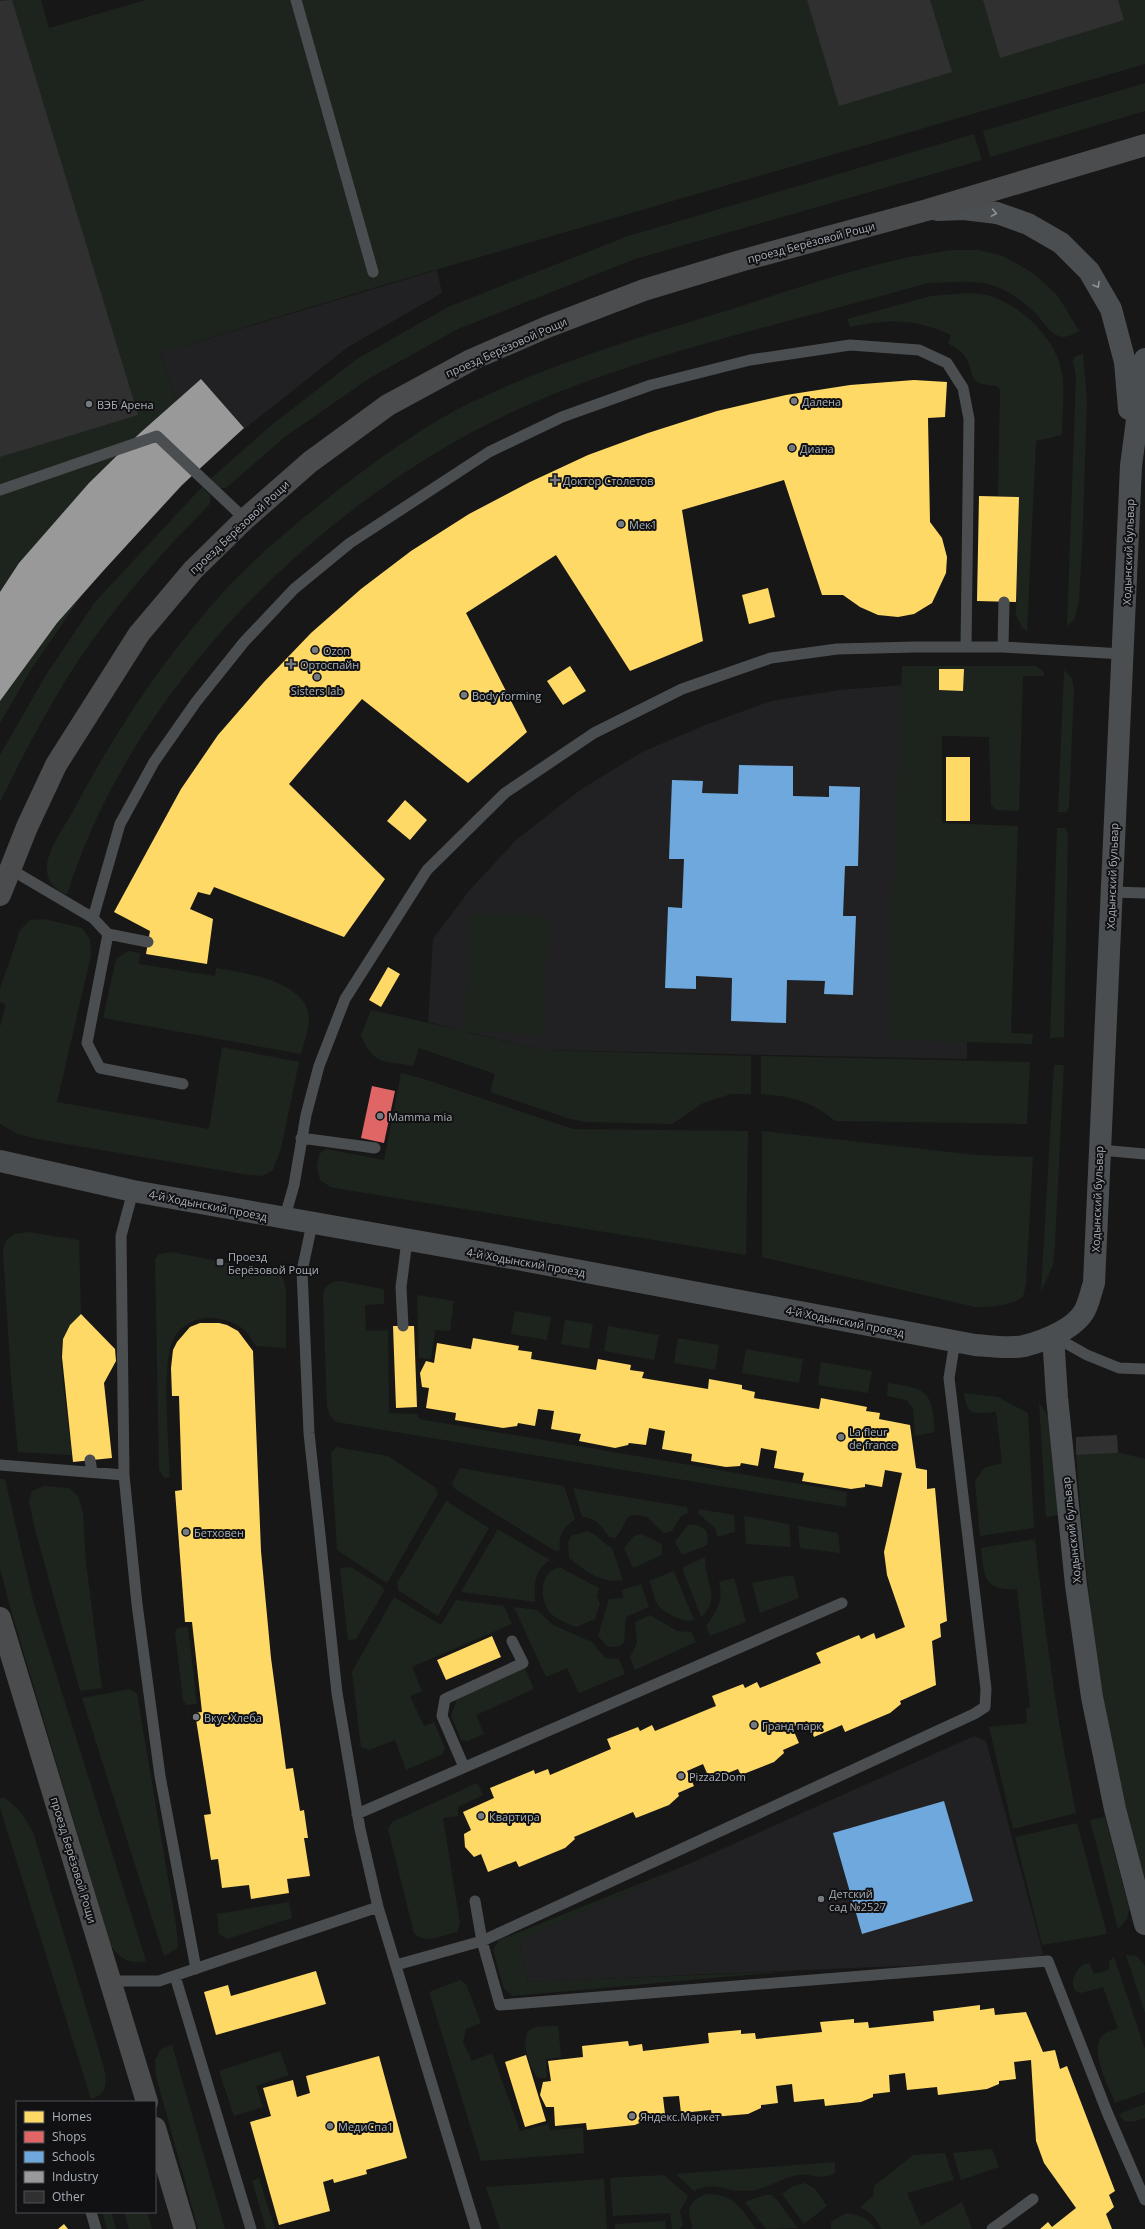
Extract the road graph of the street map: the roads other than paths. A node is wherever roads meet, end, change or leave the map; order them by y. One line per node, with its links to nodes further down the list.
1 (296, 0): 4 (lane)
2 (1145, 145): 3 (street, проезд Берёзовой Рощи)
3 (927, 210): 6 (street, Ходынский бульвар, one-way to 6); 8 (street, проезд Берёзовой Рощи)
4 (373, 272)
5 (1145, 359): 6 (street, Ходынский бульвар)
6 (1137, 461): 12 (street, Ходынский бульвар)
7 (0, 490): 8 (lane)
8 (245, 519): 13 (street, проезд Берёзовой Рощи)
9 (1004, 602): 11 (lane)
10 (966, 647): 11 (lane); 17 (lane); 21 (lane)
11 (1003, 647): 12 (lane)
12 (1123, 654): 14 (street, Ходынский бульвар)
13 (10, 870): 16 (street, проезд Берёзовой Рощи); 17 (lane)
14 (1112, 892): 15 (lane); 23 (street, Ходынский бульвар)
15 (1145, 893)
16 (0, 895)
17 (93, 918): 18 (lane)
18 (108, 934): 19 (lane); 20 (lane)
19 (148, 942)
20 (183, 1084)
21 (301, 1138): 22 (lane); 27 (lane)
22 (375, 1148)
23 (1100, 1150): 24 (lane); 31 (street, Ходынский бульвар)
24 (1145, 1154)
25 (0, 1161): 26 (street, 4-й Ходынский проезд)
26 (133, 1191): 27 (street, 4-й Ходынский проезд); 37 (lane)
27 (284, 1220): 28 (street, 4-й Ходынский проезд)
28 (312, 1224): 29 (street, 4-й Ходынский проезд); 42 (lane)
29 (407, 1241): 30 (lane); 32 (street, 4-й Ходынский проезд)
30 (403, 1326)
31 (1053, 1336): 32 (street, 4-й Ходынский проезд); 33 (lane); 45 (street, Ходынский бульвар)
32 (955, 1341): 46 (lane)
33 (1145, 1369)
34 (90, 1460): 36 (lane)
35 (0, 1465): 36 (lane)
36 (92, 1472): 37 (lane)
37 (124, 1475): 48 (lane)
38 (842, 1603): 41 (lane)
39 (0, 1618): 50 (street, проезд Берёзовой Рощи)
40 (512, 1641): 41 (lane)
41 (464, 1767): 42 (lane)
42 (357, 1814): 44 (lane)
43 (475, 1901): 46 (lane)
44 (378, 1907): 47 (lane); 48 (lane)
45 (1145, 1924)
46 (482, 1941): 47 (lane); 54 (lane)
47 (396, 1965): 59 (lane)
48 (196, 1969): 49 (lane)
49 (174, 1976): 50 (lane); 58 (lane)
50 (111, 1982): 51 (street, проезд Берёзовой Рощи)
51 (147, 2101)
52 (156, 2131): 57 (street)
53 (1033, 2199): 60 (lane)
54 (1145, 2200)
55 (91, 2213): 56 (lane)
56 (96, 2229)
57 (185, 2229)
58 (251, 2229)
59 (476, 2229)
60 (992, 2229)

